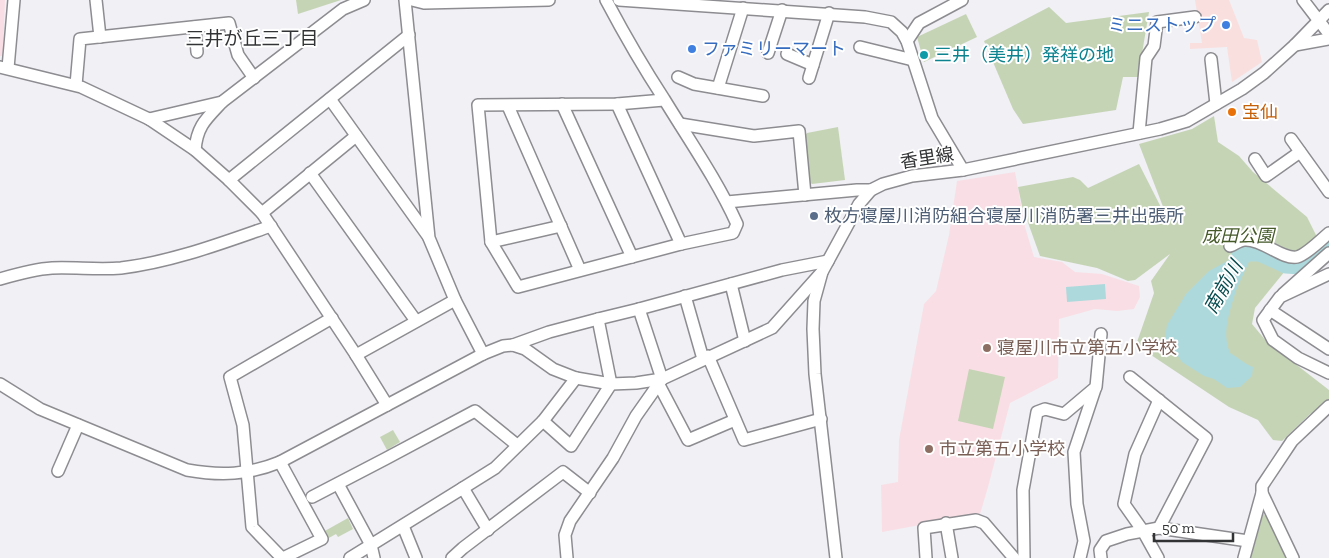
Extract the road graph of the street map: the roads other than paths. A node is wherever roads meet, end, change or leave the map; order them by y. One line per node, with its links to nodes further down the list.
1 (14, 0): 33 (street)
2 (96, 0): 22 (street)
3 (364, 0): 35 (street)
4 (405, 0): 21 (street)
5 (412, 0): 6 (street)
6 (549, 0)
7 (606, 0): 41 (street)
8 (619, 0): 11 (street)
9 (962, 0): 24 (street)
10 (1303, 0): 18 (street)
11 (657, 1): 12 (street)
12 (695, 2): 13 (street)
13 (743, 8): 14 (street); 38 (street)
14 (782, 10): 16 (street); 28 (street)
15 (1329, 10): 18 (street, 香里線)
16 (829, 13): 24 (street); 32 (street)
17 (1195, 17): 49 (street)
18 (1319, 21): 20 (street); 25 (street, 香里線)
19 (195, 28): 22 (street); 27 (street); 35 (street)
20 (1329, 34)
21 (409, 35): 40 (street); 66 (street)
22 (100, 37): 37 (street)
23 (1329, 39): 25 (street)
24 (907, 41): 31 (street)
25 (1295, 46): 45 (street, 香里線)
26 (860, 47): 31 (street)
27 (197, 52)
28 (768, 53)
29 (787, 54): 32 (street)
30 (1211, 59): 45 (street)
31 (913, 60): 55 (street)
32 (813, 65): 36 (street)
33 (4, 67): 37 (street)
34 (678, 77): 38 (street)
35 (254, 78): 42 (street)
36 (809, 78)
37 (76, 85): 47 (street)
38 (718, 88): 39 (street)
39 (763, 96)
40 (330, 99): 50 (street); 57 (street)
41 (664, 100): 44 (street); 48 (street)
42 (222, 102): 47 (street); 52 (street)
43 (562, 104): 44 (street); 46 (street); 71 (street)
44 (617, 104): 68 (street)
45 (1216, 104): 49 (street, 香里線)
46 (508, 106): 64 (street); 67 (street)
47 (149, 119): 52 (street)
48 (680, 124): 60 (street); 61 (street)
49 (1139, 133): 55 (street, 香里線)
50 (356, 136): 56 (street); 66 (street)
51 (1291, 139): 53 (street)
52 (196, 150): 57 (street)
53 (1300, 152): 54 (street); 59 (street)
54 (1255, 159)
55 (963, 170): 58 (street, 香里線)
56 (310, 173): 62 (street); 85 (street)
57 (229, 180): 62 (street)
58 (871, 190): 60 (street); 72 (street)
59 (1329, 192)
60 (805, 196): 61 (street)
61 (727, 202): 68 (street)
62 (262, 213): 63 (street)
63 (271, 226): 76 (street); 83 (street)
64 (561, 226): 67 (street); 73 (street)
65 (1329, 233): 69 (street)
66 (429, 238): 80 (street)
67 (491, 242): 73 (street)
68 (681, 244): 71 (street)
69 (1230, 246)
70 (1329, 253): 79 (street)
71 (632, 257): 73 (street)
72 (828, 261): 74 (street); 77 (street)
73 (580, 270)
74 (822, 272): 87 (street); 103 (street)
75 (1329, 274): 79 (street)
76 (0, 279)
77 (731, 284): 78 (street); 87 (street)
78 (685, 296): 81 (street); 92 (street)
79 (1280, 297): 82 (street)
80 (456, 300): 85 (street); 90 (street)
81 (639, 309): 84 (street); 96 (street)
82 (1270, 310): 89 (street); 93 (street)
83 (332, 318): 91 (street); 110 (street)
84 (598, 319): 88 (street); 98 (street)
85 (416, 321): 91 (street)
86 (1101, 334): 99 (street)
87 (745, 341): 92 (street)
88 (513, 345): 90 (street); 95 (street)
89 (1329, 349)
90 (483, 354): 101 (street)
91 (356, 355): 101 (street)
92 (706, 357): 96 (street); 104 (street)
93 (1329, 373)
94 (1130, 377): 100 (street)
95 (576, 378): 98 (street); 105 (street)
96 (660, 381): 98 (street); 104 (street); 114 (street)
97 (0, 384): 106 (street)
98 (611, 384): 105 (street)
99 (1096, 387): 133 (street); 134 (street)
100 (1159, 400): 118 (street); 120 (street)
101 (387, 405): 108 (street)
102 (1329, 406): 113 (street)
103 (821, 419): 104 (street); 129 (street)
104 (735, 420)
105 (543, 421): 107 (street)
106 (78, 425): 109 (street); 110 (street)
107 (517, 445): 111 (street); 112 (street)
108 (280, 462): 110 (street); 123 (street)
109 (58, 471)
110 (247, 472): 123 (street)
111 (338, 484): 115 (street); 122 (street)
112 (463, 488): 117 (street); 119 (street)
113 (1262, 492): 121 (street); 138 (street)
114 (590, 493): 119 (street); 128 (street)
115 (312, 497)
116 (946, 523): 130 (street); 131 (street); 132 (street)
117 (404, 526): 122 (street); 126 (street)
118 (1159, 528): 120 (street); 121 (street)
119 (488, 530): 127 (street)
120 (1143, 531): 135 (street); 136 (street)
121 (1248, 541): 137 (street)
122 (370, 545): 124 (street); 125 (street)
123 (283, 558)
124 (350, 558)
125 (374, 558)
126 (416, 558)
127 (452, 558)
128 (568, 558)
129 (836, 558)
130 (926, 558)
131 (952, 558)
132 (1014, 558)
133 (1024, 558)
134 (1080, 558)
135 (1100, 558)
136 (1158, 558)
137 (1244, 558)
138 (1293, 558)

